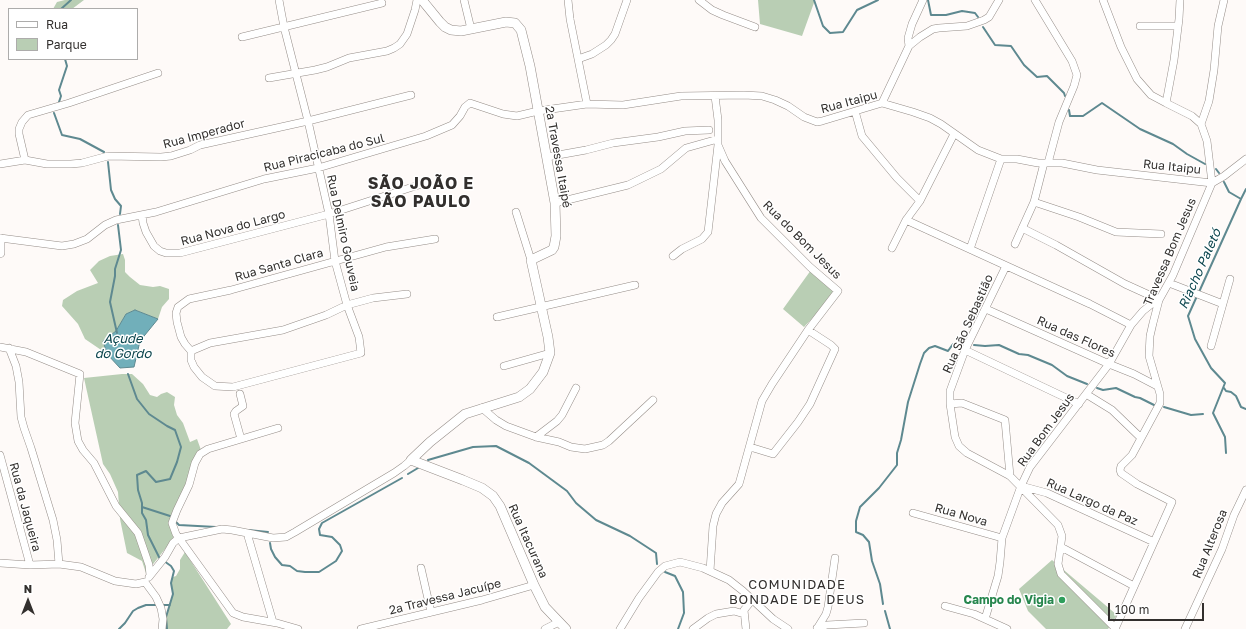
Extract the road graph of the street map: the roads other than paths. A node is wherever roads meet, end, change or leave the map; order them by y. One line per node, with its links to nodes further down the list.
1 (279, 0): 17 (street, Rua Delmiro Gouveia)
2 (417, 0): 24 (street)
3 (422, 0): 19 (street, 2ª Travessa Itaipé)
4 (464, 0): 19 (street)
5 (568, 0): 22 (street)
6 (627, 0): 22 (street)
7 (698, 0): 18 (street)
8 (923, 0): 21 (street)
9 (999, 0): 21 (street)
10 (1034, 0): 42 (street)
11 (1103, 0): 29 (street)
12 (1180, 0): 16 (street)
13 (1224, 0): 34 (street)
14 (382, 3): 17 (street)
15 (1140, 26): 16 (street)
16 (1178, 26): 29 (street)
17 (284, 27): 20 (street); 24 (street, Rua Delmiro Gouveia)
18 (755, 27)
19 (471, 29): 31 (street, 2ª Travessa Itaipé)
20 (242, 37)
21 (909, 46): 28 (street)
22 (578, 59): 30 (street)
23 (158, 72): 41 (street)
24 (295, 74): 25 (street); 33 (street, Rua Delmiro Gouveia)
25 (269, 78)
26 (411, 95): 33 (street, Rua Imperador)
27 (715, 96): 30 (street, Rua Itaipu); 32 (street, Rua Itaipu); 37 (street)
28 (882, 103): 32 (street, Rua Itaipu); 36 (street, Rua Itaipu)
29 (1166, 103): 34 (street)
30 (587, 104): 31 (street, Rua Itaipu)
31 (538, 111): 38 (street, 2ª Travessa Itaipé); 44 (street, Rua Piracicaba do Sul)
32 (856, 111): 47 (street)
33 (308, 121): 41 (street, Rua Imperador); 44 (street, Rua Delmiro Gouveia)
34 (1201, 124): 46 (street)
35 (709, 130): 38 (street)
36 (954, 134): 39 (street, Rua Itaipu); 47 (street)
37 (718, 142): 49 (street); 62 (street); 77 (street, Rua do Bom Jesus)
38 (547, 157): 49 (street, 2ª Travessa Itaipé)
39 (1001, 159): 42 (street, Rua Itaipu); 60 (street)
40 (1246, 159): 46 (street, Rua Itaipu)
41 (25, 160): 43 (street, Rua Imperador)
42 (1046, 163): 46 (street, Rua Itaipu); 48 (street)
43 (0, 164)
44 (318, 168): 51 (street, Rua Delmiro Gouveia); 52 (street, Rua Piracicaba do Sul)
45 (425, 183): 51 (street, Rua Nova do Largo)
46 (1212, 183): 67 (street, Travessa Bom Jesus)
47 (920, 201): 53 (street)
48 (1034, 202): 54 (street); 55 (street)
49 (555, 203): 63 (street, 2ª Travessa Itaipé)
50 (516, 212): 63 (street)
51 (329, 214): 52 (street, Rua Nova do Largo); 64 (street, Rua Delmiro Gouveia)
52 (142, 215): 56 (street, Rua Piracicaba do Sul)
53 (906, 220): 59 (street); 60 (street)
54 (1022, 228): 58 (street); 70 (street)
55 (1161, 234)
56 (0, 239): 61 (street)
57 (435, 239): 64 (street, Rua Santa Clara)
58 (1015, 244)
59 (892, 248)
60 (970, 249): 65 (street)
61 (0, 253)
62 (673, 256)
63 (531, 260): 73 (street)
64 (336, 261): 72 (street, Rua Delmiro Gouveia); 82 (street, Rua Santa Clara)
65 (1006, 266): 74 (street, Rua São Sebastião); 76 (street)
66 (1230, 279): 71 (street)
67 (1169, 283): 70 (street, Travessa Bom Jesus); 71 (street)
68 (635, 285): 73 (street)
69 (408, 294): 72 (street)
70 (1158, 300): 76 (street, Rua Bom Jesus); 87 (street, Travessa Bom Jesus)
71 (1223, 304): 78 (street)
72 (347, 305): 82 (street); 83 (street, Rua Delmiro Gouveia)
73 (542, 306): 75 (street); 84 (street)
74 (986, 309): 81 (street, Rua São Sebastião); 85 (street, Rua das Flores)
75 (497, 317)
76 (1131, 325): 85 (street, Rua Bom Jesus)
77 (808, 330): 99 (street); 99 (street)
78 (1211, 346)
79 (0, 347): 80 (street)
80 (9, 348): 113 (street); 117 (street)
81 (965, 350): 92 (street, Rua São Sebastião); 93 (street)
82 (191, 351): 83 (street, Rua Santa Clara)
83 (362, 353)
84 (550, 353): 86 (street); 94 (street)
85 (1109, 364): 87 (street, Rua das Flores); 90 (street, Rua Bom Jesus)
86 (504, 366)
87 (1157, 386): 97 (street, Travessa Bom Jesus)
88 (576, 388): 96 (street)
89 (240, 394): 98 (street)
90 (1086, 394): 93 (street, Rua Bom Jesus); 97 (street)
91 (653, 400): 96 (street)
92 (950, 404): 102 (street, Rua São Sebastião); 102 (street)
93 (1079, 404): 103 (street, Rua Bom Jesus)
94 (482, 408): 96 (street); 101 (street)
95 (278, 428): 98 (street)
96 (536, 437)
97 (1141, 438): 109 (street, Travessa Bom Jesus)
98 (241, 439): 107 (street)
99 (750, 447): 116 (street)
100 (0, 455): 114 (street, Rua da Jaqueira)
101 (411, 460): 106 (street); 119 (street, Rua Itacurana)
102 (1010, 476): 103 (street, Rua São Sebastião)
103 (1020, 486): 108 (street, Rua Bom Jesus); 109 (street, Rua Largo da Paz); 110 (street, Rua São Sebastião)
104 (1246, 490): 141 (street, Rua Alterosa)
105 (914, 513): 108 (street, Rua Nova)
106 (247, 534): 107 (street); 128 (street)
107 (179, 538): 117 (street); 128 (street)
108 (1002, 538): 125 (street, Rua Bom Jesus)
109 (1154, 542): 120 (street)
110 (1061, 547): 120 (street); 130 (street, Rua São Sebastião)
111 (835, 558): 129 (street)
112 (0, 563): 114 (street)
113 (59, 564): 114 (street); 118 (street)
114 (30, 565)
115 (421, 568): 123 (street)
116 (710, 571): 121 (street); 136 (street)
117 (150, 574): 118 (street)
118 (145, 582): 131 (street)
119 (534, 585): 123 (street, 2ª Travessa Jacuípe); 126 (street, Rua Itacurana)
120 (1134, 586): 130 (street)
121 (752, 600): 124 (street); 139 (street)
122 (945, 606): 125 (street)
123 (431, 612): 133 (street, 2ª Travessa Jacuípe)
124 (744, 614): 137 (street); 138 (street)
125 (985, 619): 140 (street)
126 (559, 622): 134 (street); 135 (street, Rua Itacurana)
127 (864, 623): 129 (street)
128 (275, 625): 132 (street)
129 (816, 628)
130 (1115, 628)
131 (162, 629)
132 (298, 629)
133 (364, 629)
134 (545, 629)
135 (566, 629)
136 (620, 629)
137 (693, 629)
138 (746, 629)
139 (788, 629)
140 (1007, 629)
141 (1186, 629)

